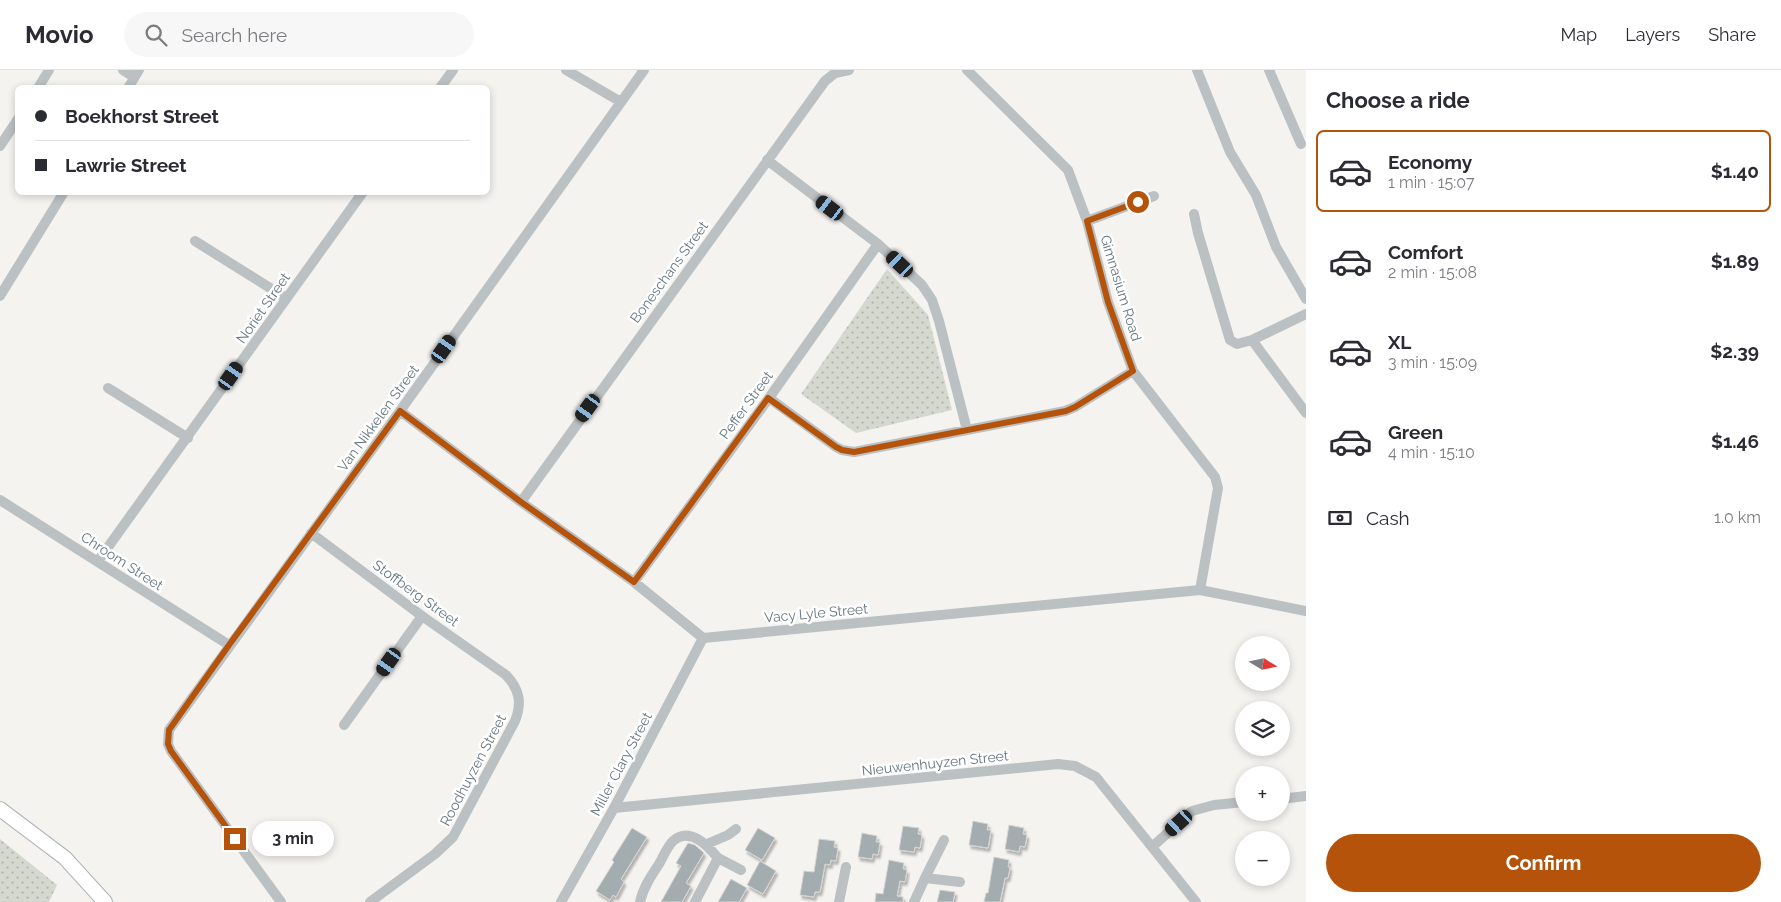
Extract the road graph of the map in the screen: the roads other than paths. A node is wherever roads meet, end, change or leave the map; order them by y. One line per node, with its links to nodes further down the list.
1 (49, 70): 11 (street)
2 (123, 70): 10 (street)
3 (453, 70): 13 (street)
4 (566, 70): 14 (street)
5 (644, 70): 14 (street, Van Nikkelen Street)
6 (849, 70): 18 (street, Boneschans Street)
7 (967, 70): 23 (street, Gimnasium Road)
8 (1197, 70): 28 (street)
9 (1269, 70): 17 (street)
10 (136, 74): 12 (street)
11 (40, 85)
12 (130, 85)
13 (442, 85)
14 (621, 102): 34 (street, Van Nikkelen Street)
15 (15, 124): 16 (street)
16 (0, 146)
17 (1304, 146)
18 (767, 160): 25 (street); 39 (street, Boneschans Street)
19 (62, 195): 26 (street)
20 (361, 195): 27 (street, Noriet Street)
21 (1154, 196): 23 (street)
22 (1194, 214): 30 (street)
23 (1087, 221): 31 (street, Gimnasium Road)
24 (195, 241): 27 (street)
25 (878, 244): 33 (street, Peffer Street); 36 (street)
26 (0, 296)
27 (286, 298): 37 (street, Noriet Street)
28 (1306, 299)
29 (1306, 314): 30 (street)
30 (1252, 340): 35 (street)
31 (1133, 371): 36 (street); 43 (street, Gimnasium Road)
32 (108, 388): 37 (street)
33 (768, 398): 36 (street); 42 (street, Peffer Street)
34 (400, 411): 39 (street); 40 (street, Van Nikkelen Street)
35 (1306, 413)
36 (967, 430)
37 (188, 438): 41 (street, Noriet Street)
38 (0, 500): 41 (street, Chroom Street)
39 (521, 502): 42 (street)
40 (311, 533): 45 (street, Stoffberg Street); 47 (street, Van Nikkelen Street)
41 (98, 561): 47 (street, Chroom Street)
42 (634, 582): 46 (street)
43 (1200, 590): 44 (street, Vacy Lyle Street); 46 (street, Vacy Lyle Street)
44 (1306, 611)
45 (422, 616): 48 (street, Stoffberg Street); 49 (street)
46 (703, 638): 53 (street, Miller Clary Street)
47 (229, 645): 67 (street, Van Nikkelen Street)
48 (506, 675): 68 (street, Roodhuyzen Street)
49 (344, 725)
50 (1306, 796): 51 (street)
51 (1290, 798)
52 (1235, 803): 59 (street)
53 (614, 808): 59 (street, Nieuwenhuyzen Street); 69 (street, Miller Clary Street)
54 (0, 809): 66 (main road)
55 (0, 817): 65 (main road)
56 (736, 829): 58 (street)
57 (944, 840): 63 (street)
58 (707, 844): 60 (street); 70 (street)
59 (1152, 846): 74 (street, Nieuwenhuyzen Street)
60 (718, 858): 62 (street); 71 (street)
61 (846, 868): 72 (street)
62 (741, 870)
63 (926, 878): 64 (street); 73 (street)
64 (960, 882)
65 (98, 902)
66 (105, 902)
67 (281, 902)
68 (370, 902)
69 (562, 902)
70 (640, 902)
71 (695, 902)
72 (840, 902)
73 (914, 902)
74 (1196, 902)

